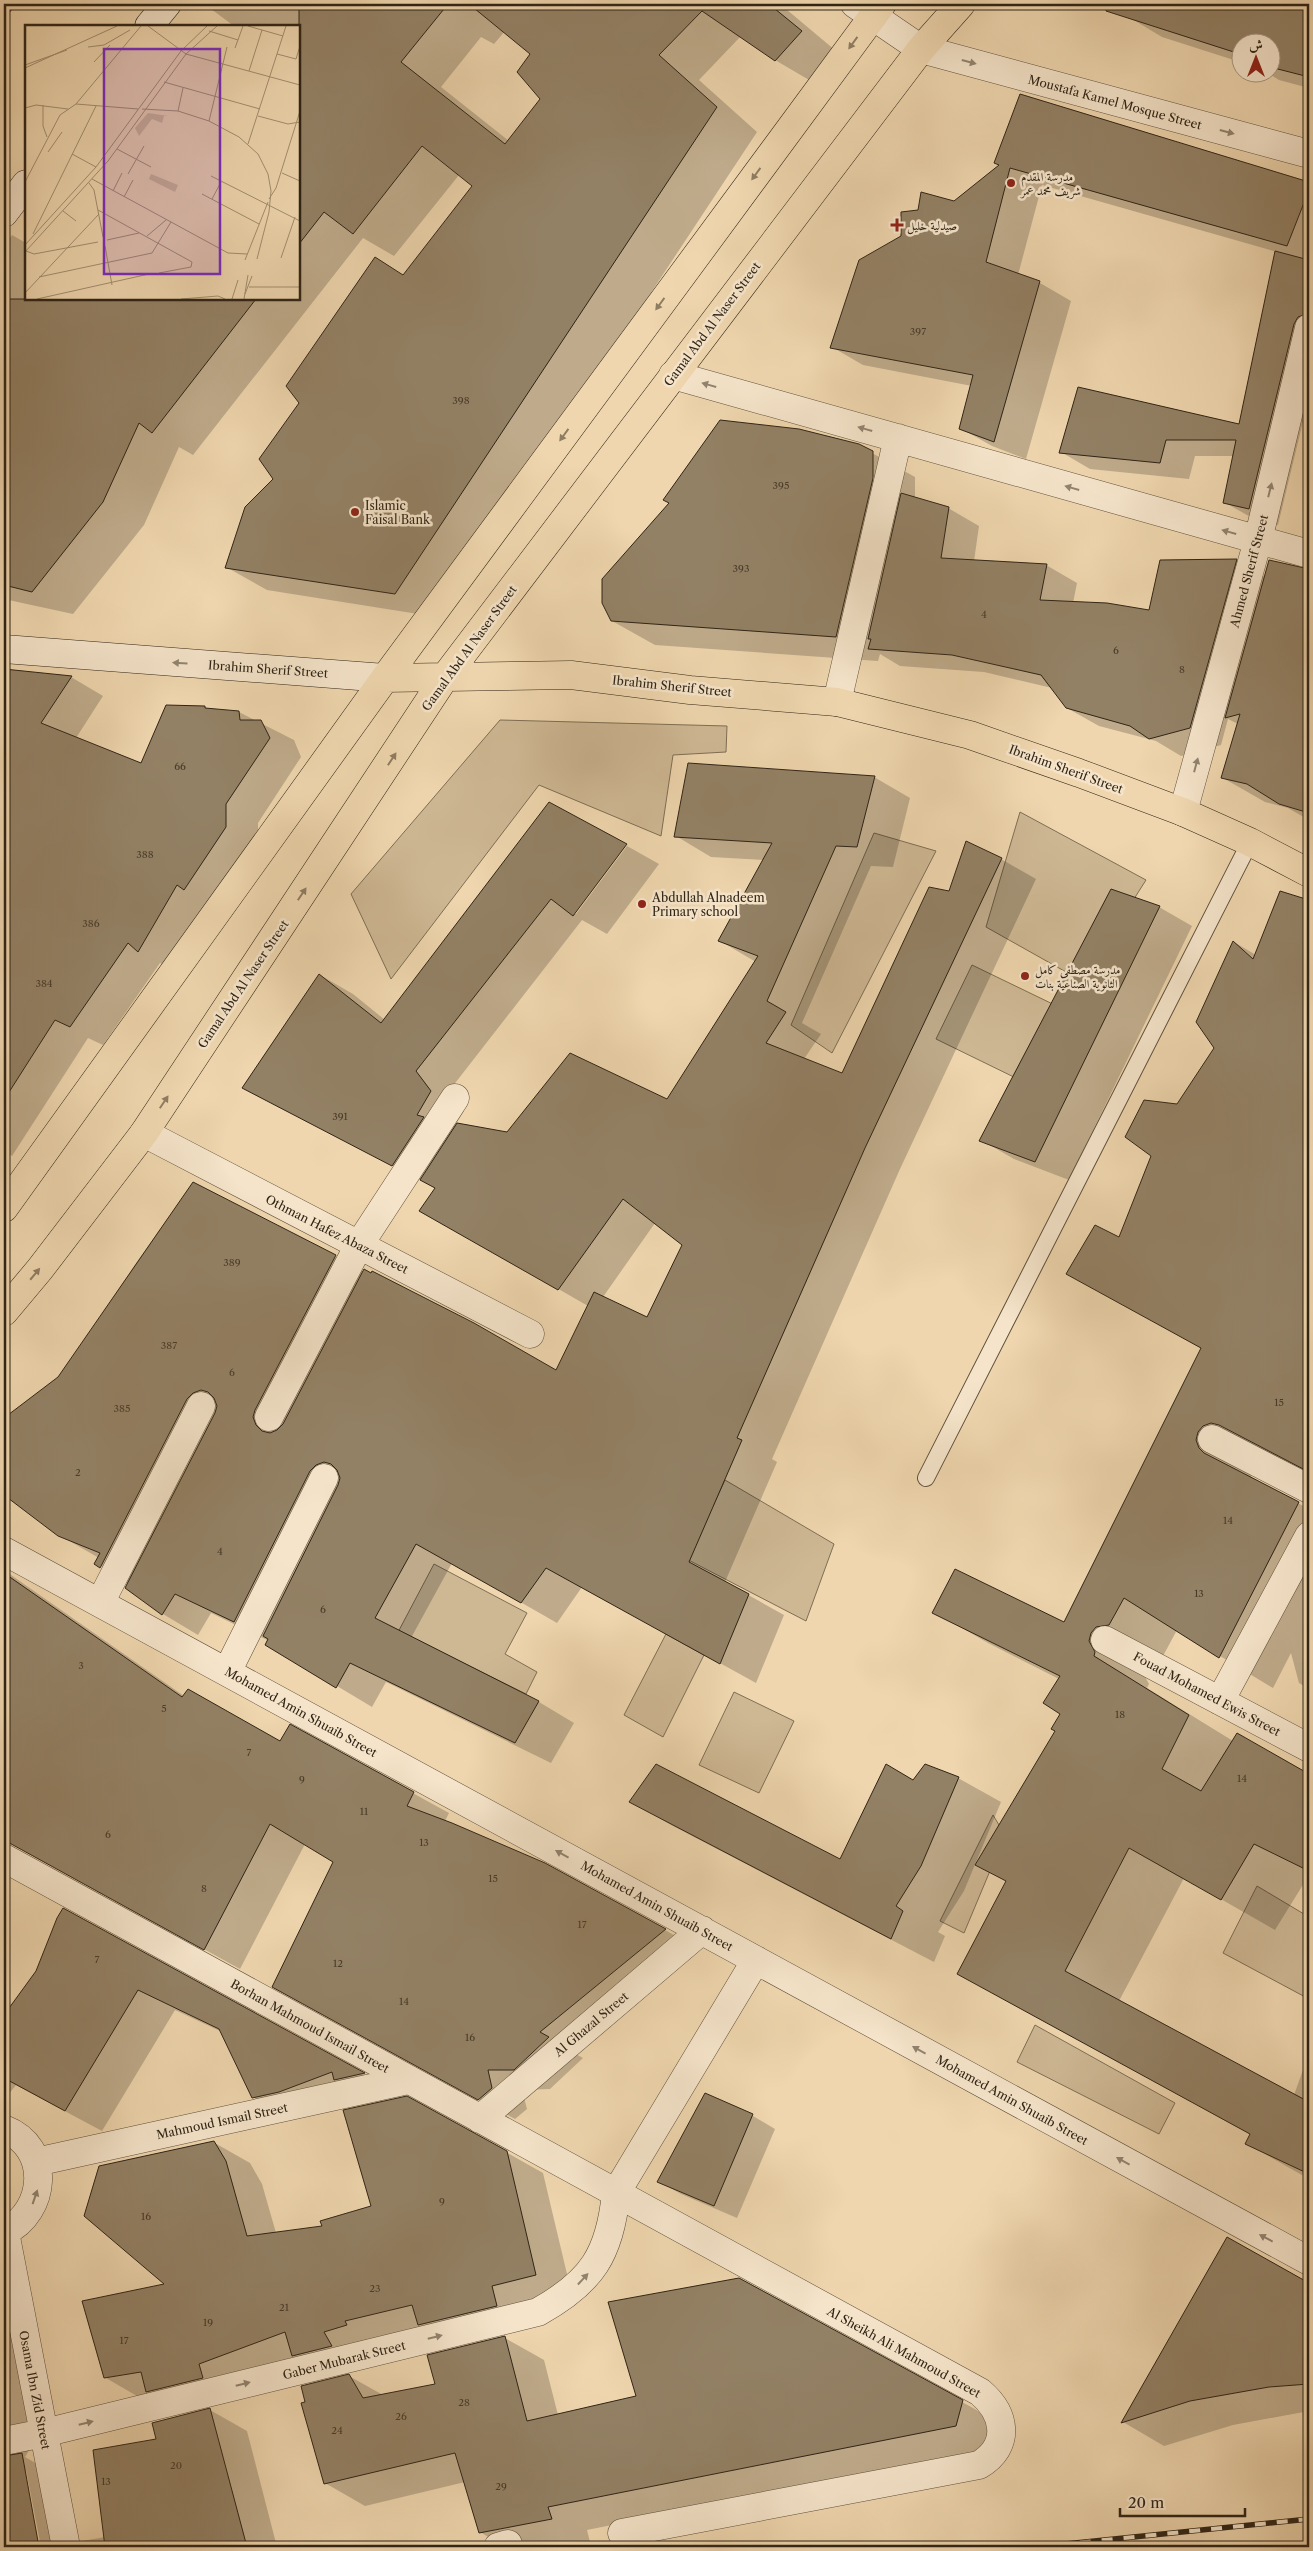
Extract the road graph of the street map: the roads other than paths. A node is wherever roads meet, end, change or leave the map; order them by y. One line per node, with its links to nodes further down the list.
1 (167, 4): 4 (street)
2 (961, 4): 5 (main road, Gamal Abd Al Naser Street)
3 (869, 8): 5 (street, Moustafa Kamel Mosque Street); 16 (main road, one-way to 16)
4 (150, 25)
5 (922, 49): 6 (street, Moustafa Kamel Mosque Street, one-way to 6); 10 (main road, Gamal Abd Al Naser Street)
6 (1309, 154)
7 (25, 185): 8 (street)
8 (4, 213)
9 (1309, 328): 12 (street, Ahmed Sherif Street, one-way to 9)
10 (673, 375): 11 (street, one-way to 10); 15 (main road, Gamal Abd Al Naser Street)
11 (898, 438): 12 (street, one-way to 11); 17 (street)
12 (1258, 540): 13 (street); 18 (street, Ahmed Sherif Street, one-way to 12)
13 (1309, 554)
14 (4, 650): 16 (street, Ibrahim Sherif Street, one-way to 14)
15 (445, 677): 16 (main road, Ibrahim Sherif Street); 17 (main road, Ibrahim Sherif Street); 22 (main road, Gamal Abd Al Naser Street, one-way to 15)
16 (385, 678): 23 (main road)
17 (837, 702): 18 (main road, Ibrahim Sherif Street)
18 (1183, 812): 19 (main road, Ibrahim Sherif Street)
19 (1250, 842): 20 (main road, Ibrahim Sherif Street); 31 (lane)
20 (1309, 874)
21 (455, 1098): 24 (street)
22 (144, 1133): 24 (street, Othman Hafez Abaza Street); 25 (main road, Gamal Abd Al Naser Street, one-way to 22)
23 (4, 1208)
24 (359, 1245): 26 (street, Othman Hafez Abaza Street); 28 (street)
25 (4, 1312)
26 (530, 1334)
27 (201, 1406): 35 (street)
28 (269, 1417)
29 (1212, 1439): 32 (street)
30 (324, 1478): 37 (street)
31 (926, 1478)
32 (1309, 1489)
33 (1309, 1536): 38 (street)
34 (4, 1551): 35 (street, Mohamed Amin Shuaib Street)
35 (100, 1602): 37 (street, Mohamed Amin Shuaib Street)
36 (1105, 1640): 38 (street, Fouad Mohamed Ewis Street)
37 (227, 1672): 41 (street, Mohamed Amin Shuaib Street, one-way to 37)
38 (1220, 1701): 39 (street, Fouad Mohamed Ewis Street)
39 (1309, 1748)
40 (4, 1858): 43 (street, Borhan Mahmoud Ismail Street)
41 (702, 1930): 42 (street, Mohamed Amin Shuaib Street); 44 (street, Al Ghazal Street)
42 (756, 1960): 47 (street); 49 (street, Mohamed Amin Shuaib Street, one-way to 42)
43 (408, 2080): 44 (street, Borhan Mahmoud Ismail Street); 46 (street, Mahmoud Ismail Street)
44 (480, 2119): 47 (street, Borhan Mahmoud Ismail Street)
45 (4, 2129): 46 (street)
46 (36, 2162): 48 (street, one-way to 46)
47 (616, 2193): 50 (street, Gaber Mubarak Street, one-way to 47); 52 (street, Al Sheikh Ali Mahmoud Street)
48 (4, 2232): 50 (street, Osama Ibn Zid Street)
49 (1309, 2261)
50 (44, 2433): 51 (street, Gaber Mubarak Street); 53 (street, Osama Ibn Zid Street)
51 (4, 2441)
52 (622, 2533)
53 (66, 2547)

